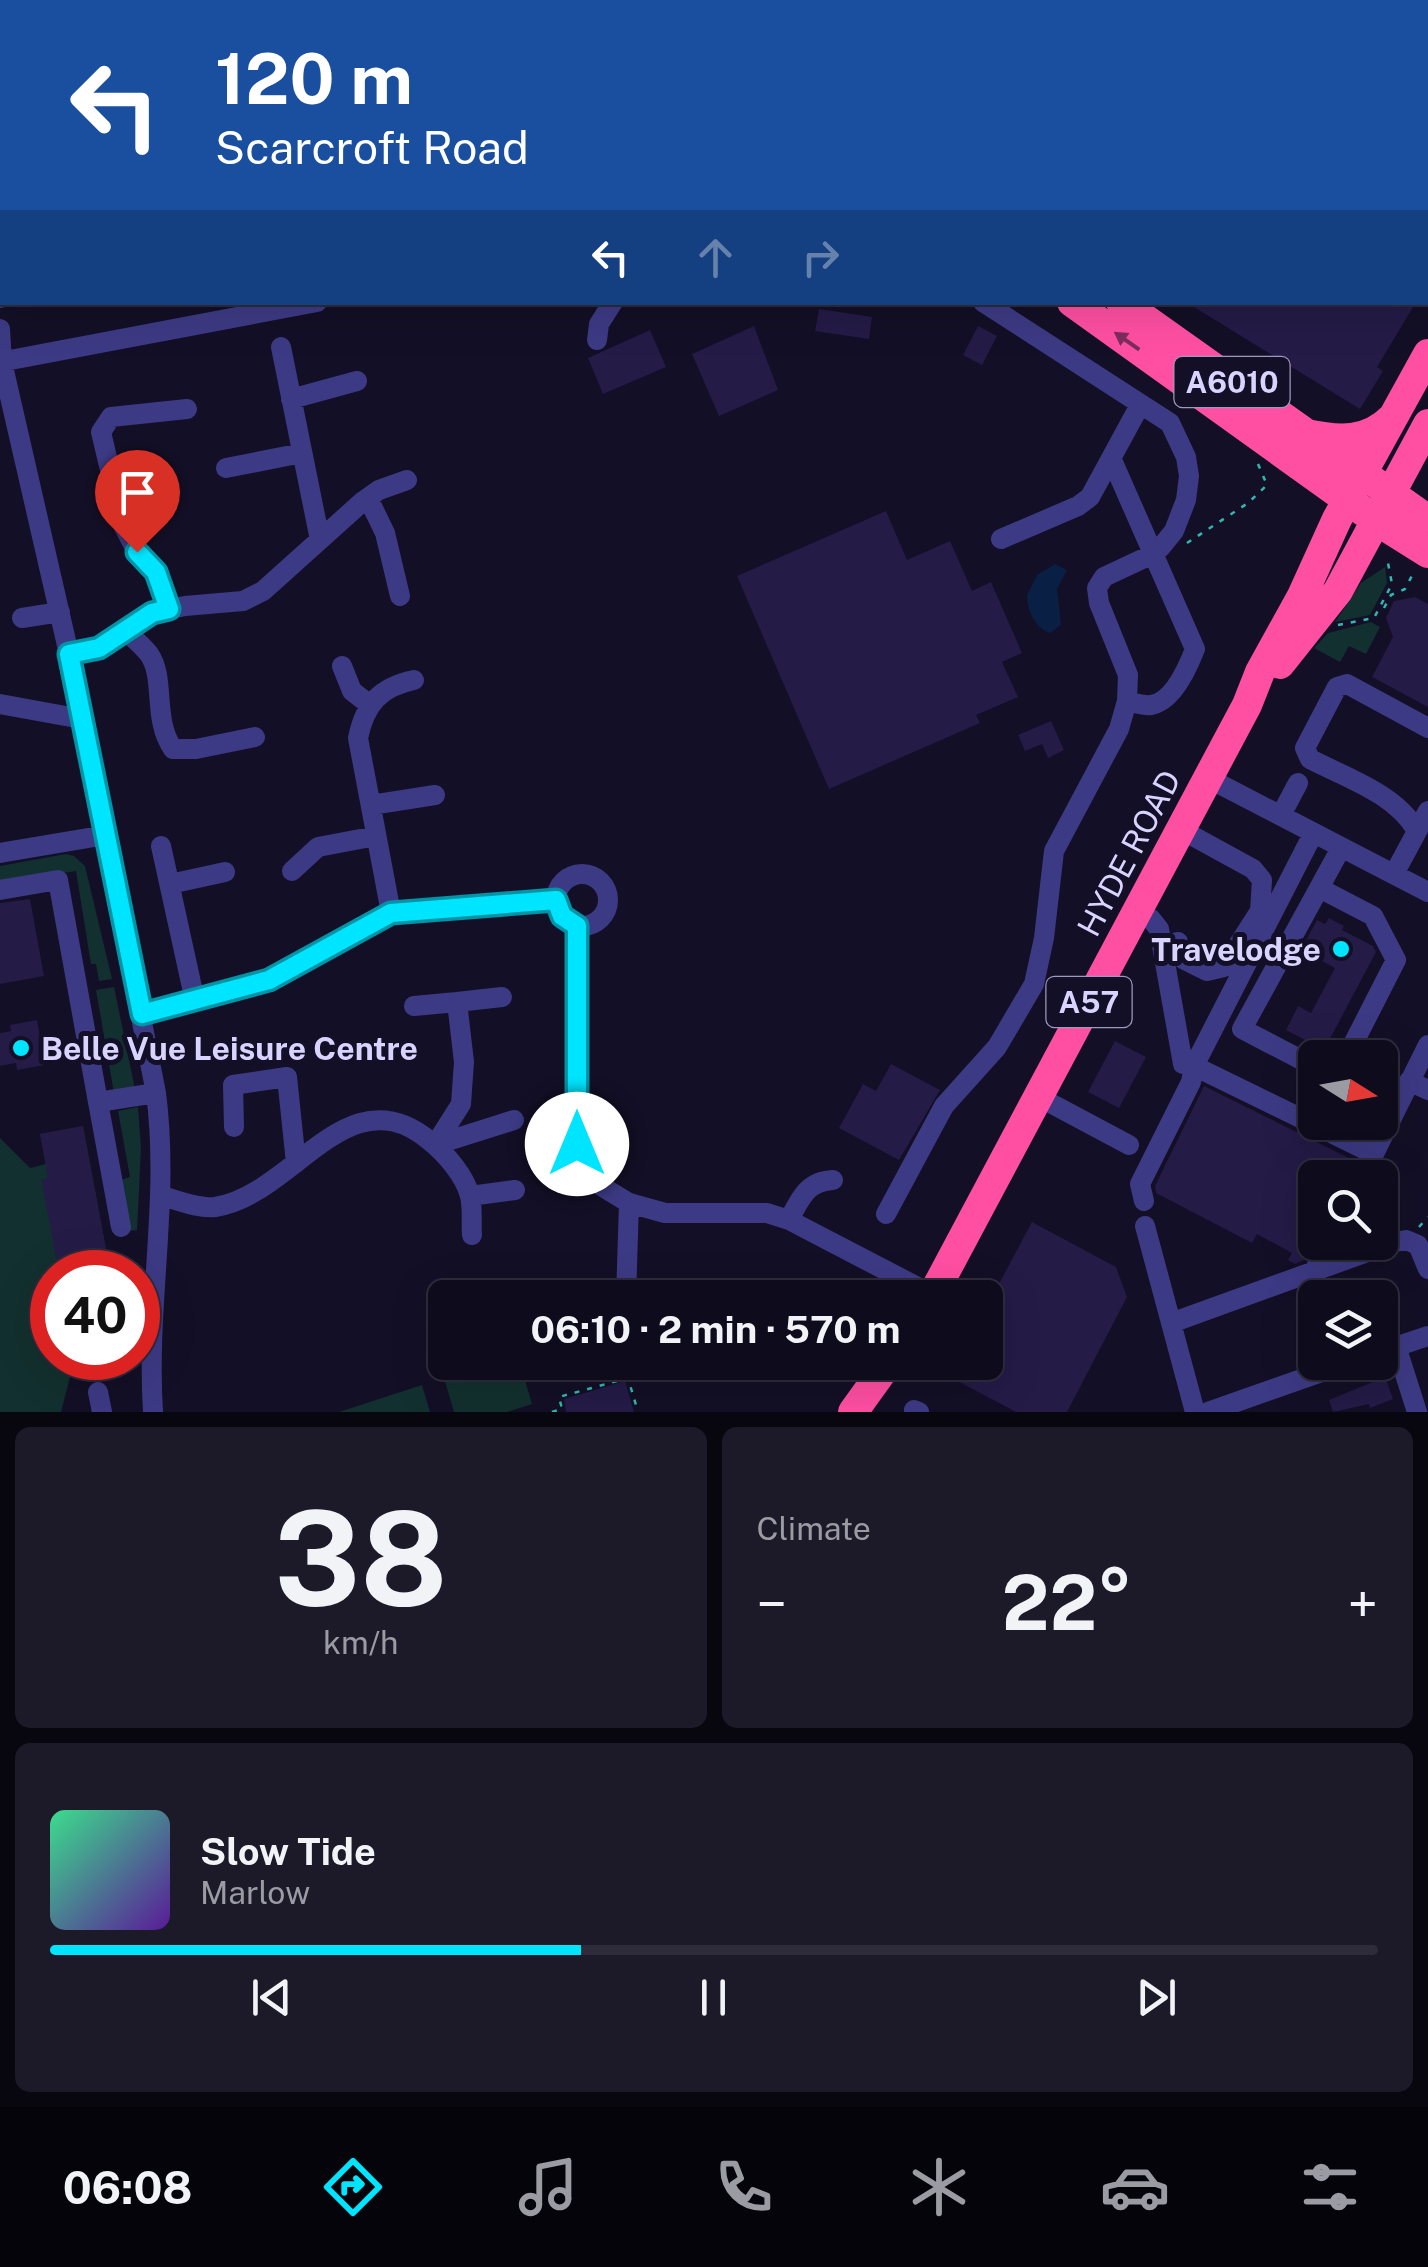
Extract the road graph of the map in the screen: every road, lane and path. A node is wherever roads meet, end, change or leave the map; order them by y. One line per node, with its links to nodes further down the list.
1 (288, 305): 6 (street)
2 (612, 305): 8 (street)
3 (988, 305): 15 (street)
4 (1076, 305): 23 (highway, A6010, one-way to 4)
5 (1125, 305): 19 (highway, A6010)
6 (219, 312): 11 (street)
7 (0, 330): 11 (street)
8 (596, 340)
9 (280, 347): 14 (street)
10 (1428, 354): 17 (highway, HYDE ROAD / A57)
11 (1, 362): 40 (street)
12 (357, 381): 14 (street)
13 (1428, 394): 27 (highway, A57)
14 (291, 398): 20 (street)
15 (1140, 405): 22 (street); 33 (street)
16 (187, 409): 39 (street)
17 (1395, 415): 19 (highway); 27 (highway, HYDE ROAD / A57)
18 (1428, 426): 27 (highway, HYDE ROAD / A57); 28 (highway, A57)
19 (1306, 434): 27 (highway, A6010)
20 (302, 453): 24 (street); 31 (street)
21 (1255, 456): 33 (path)
22 (1112, 460): 30 (street); 33 (street)
23 (1305, 467): 27 (highway, A6010); 37 (highway, A57)
24 (226, 468)
25 (408, 480): 26 (street)
26 (368, 498): 31 (street); 36 (street)
27 (1370, 498): 29 (highway, A6010); 32 (highway, A6010); 35 (highway, HYDE ROAD / A57); 37 (highway, HYDE ROAD / A57); 43 (highway, A57)
28 (1428, 506)
29 (1428, 520)
30 (1000, 539)
31 (320, 540): 39 (street)
32 (1425, 557): 35 (highway); 38 (path)
33 (1155, 558): 48 (street); 48 (street)
34 (1388, 563): 38 (path)
35 (1351, 569): 51 (highway, HYDE ROAD / A57)
36 (400, 596)
37 (1302, 596): 43 (highway, HYDE ROAD / A57)
38 (1385, 608): 42 (path)
39 (169, 609): 44 (street)
40 (60, 612): 41 (street); 45 (street)
41 (22, 618)
42 (1327, 627)
43 (1285, 628): 51 (highway, HYDE ROAD / A57)
44 (126, 630): 45 (street); 54 (street)
45 (69, 654): 52 (street)
46 (342, 666): 50 (street)
47 (414, 680): 50 (street)
48 (1127, 702): 107 (street)
49 (0, 704): 52 (street)
50 (370, 704): 58 (street)
51 (1246, 705): 55 (highway, HYDE ROAD / A57)
52 (82, 719): 64 (street)
53 (1428, 728): 62 (street)
54 (254, 736)
55 (1208, 778): 60 (street); 61 (highway, HYDE ROAD / A57)
56 (1298, 783): 60 (street)
57 (434, 795): 58 (street)
58 (370, 805): 65 (street)
59 (1428, 810): 62 (street)
60 (1281, 816): 63 (street)
61 (1180, 830): 77 (highway, HYDE ROAD / A57); 80 (street)
62 (1417, 831): 71 (street)
63 (1313, 834): 67 (street); 89 (street)
64 (106, 835): 68 (street); 85 (street)
65 (376, 836): 69 (street); 78 (street)
66 (162, 846): 72 (street)
67 (1341, 848): 71 (street); 73 (street)
68 (0, 853)
69 (292, 871)
70 (225, 872): 72 (street)
71 (1394, 874): 75 (street)
72 (170, 884): 82 (street)
73 (1320, 889): 86 (street); 88 (street)
74 (0, 890): 93 (street)
75 (1428, 892)
76 (556, 900): 78 (street); 79 (street); 79 (street)
77 (1137, 911): 80 (street); 92 (highway, HYDE ROAD / A57)
78 (391, 913): 82 (street)
79 (577, 926): 106 (street)
80 (1162, 946): 89 (street)
81 (502, 996): 83 (street)
82 (195, 1001): 85 (street)
83 (457, 1002): 84 (street); 96 (street)
84 (414, 1006)
85 (142, 1014): 91 (street)
86 (1355, 1040)
87 (1428, 1046): 90 (street)
88 (1298, 1058)
89 (1194, 1066): 98 (street); 105 (street)
90 (1419, 1086): 98 (street)
91 (156, 1093): 93 (street); 103 (street)
92 (1039, 1097): 97 (street); 117 (highway, HYDE ROAD / A57)
93 (98, 1102): 109 (street)
94 (514, 1120): 96 (street)
95 (234, 1127): 100 (street)
96 (435, 1145): 100 (street); 104 (street)
97 (1129, 1145)
98 (1374, 1154): 99 (street)
99 (1371, 1160)
100 (296, 1163): 103 (street)
101 (833, 1180): 108 (street)
102 (515, 1190): 104 (street)
103 (162, 1196): 125 (street)
104 (470, 1196): 111 (street)
105 (1144, 1201)
106 (629, 1203): 108 (street); 115 (street)
107 (886, 1214)
108 (789, 1220): 116 (street)
109 (120, 1226)
110 (1146, 1226): 118 (street)
111 (472, 1235)
112 (1320, 1260): 114 (street)
113 (1428, 1269): 114 (street)
114 (1314, 1271): 118 (street)
115 (627, 1280)
116 (902, 1280)
117 (941, 1280)
118 (1171, 1324): 130 (street)
119 (1428, 1336): 120 (street)
120 (1398, 1346)
121 (1398, 1370): 132 (street)
122 (876, 1380): 128 (highway)
123 (889, 1380): 129 (highway)
124 (1299, 1380): 131 (street)
125 (153, 1412)
126 (552, 1412): 127 (path)
127 (638, 1412)
128 (853, 1412)
129 (873, 1412)
130 (1195, 1412)
131 (1208, 1412)
132 (1418, 1412)

